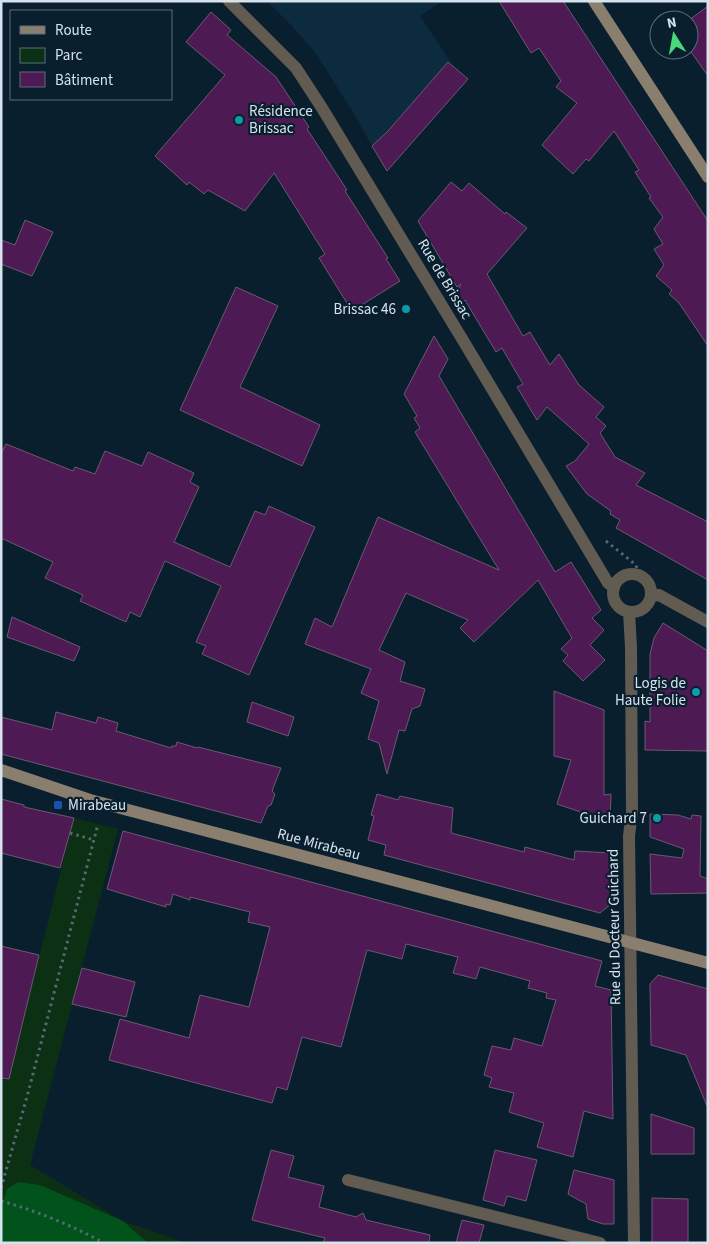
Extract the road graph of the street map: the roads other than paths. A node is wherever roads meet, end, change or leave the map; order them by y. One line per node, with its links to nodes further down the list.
1 (229, 1): 4 (street, Rue de Brissac)
2 (594, 1): 3 (street)
3 (708, 177)
4 (614, 588): 5 (street); 6 (street, Rue de Brissac)
5 (651, 596): 6 (street); 7 (street)
6 (629, 612): 9 (street, Rue du Docteur Guichard)
7 (708, 622)
8 (1, 770): 9 (street, Rue Mirabeau)
9 (631, 942): 10 (street, Rue Mirabeau); 13 (street, Rue du Docteur Guichard)
10 (708, 963)
11 (348, 1180): 12 (street)
12 (600, 1243)
13 (634, 1243)

